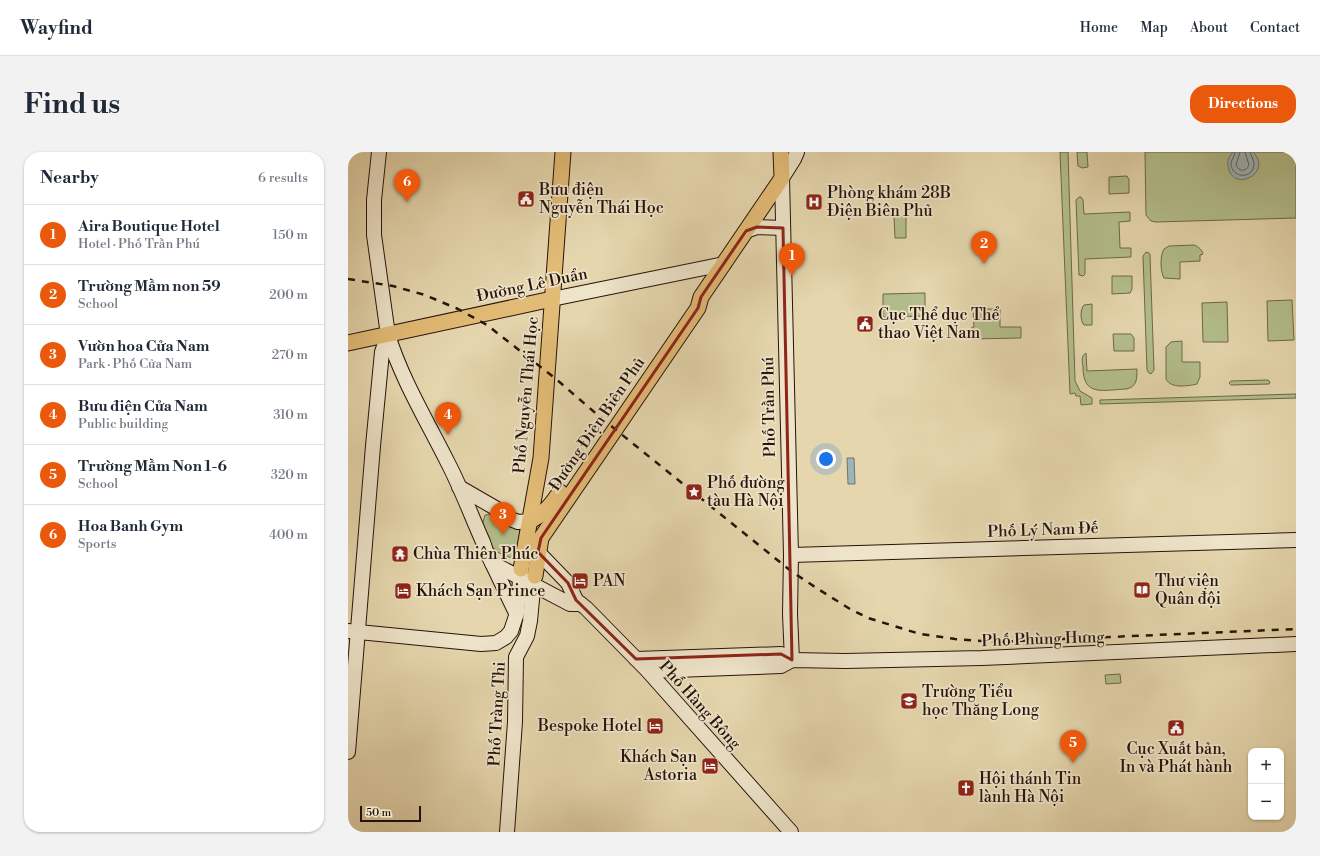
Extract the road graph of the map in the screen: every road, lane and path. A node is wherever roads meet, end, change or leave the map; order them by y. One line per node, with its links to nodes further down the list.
1 (379, 152): 11 (street)
2 (563, 152): 10 (main road, Phố Nguyễn Thái Học)
3 (781, 152): 5 (main road, Phố Trần Phú)
4 (799, 154): 5 (street, Đường Điện Biên Phủ)
5 (782, 178): 6 (street, Phố Trần Phú); 7 (main road, Đường Điện Biên Phủ)
6 (783, 228): 7 (street); 19 (street, Phố Trần Phú)
7 (746, 231): 8 (main road, Đường Điện Biên Phủ)
8 (724, 264): 9 (main road, Đường Điện Biên Phủ); 10 (street, Đường Lê Duẩn)
9 (701, 297): 15 (main road, Đường Điện Biên Phủ); 18 (main road, Đường Điện Biên Phủ)
10 (552, 300): 11 (main road, Đường Lê Duẩn); 15 (main road, Phố Nguyễn Thái Học)
11 (388, 335): 12 (main road, Đường Lê Duẩn); 13 (street); 24 (street)
12 (348, 344)
13 (459, 487): 14 (street); 16 (street)
14 (497, 509): 15 (street); 16 (street)
15 (530, 521): 21 (main road, Phố Nguyễn Thái Học)
16 (480, 535): 20 (street); 21 (street)
17 (1296, 540): 19 (street, Phố Lý Nam Đế)
18 (538, 552): 21 (main road, Đường Điện Biên Phủ); 22 (street)
19 (790, 555): 27 (street, Phố Trần Phú)
20 (492, 563): 21 (street); 23 (street)
21 (527, 577): 22 (street, Phố Hàng Bông); 23 (street); 30 (street, Phố Tràng Thi)
22 (578, 602): 26 (street, Phố Hàng Bông)
23 (516, 613): 24 (street)
24 (353, 631): 29 (street)
25 (1296, 644): 27 (street, Phố Phùng Hưng)
26 (636, 659): 27 (street, Phố Phùng Hưng); 28 (street, Phố Hàng Bông)
27 (792, 660): 28 (street, Phố Phùng Hưng)
28 (648, 671): 31 (street, Phố Hàng Bông)
29 (348, 752)
30 (508, 832)
31 (791, 832)

